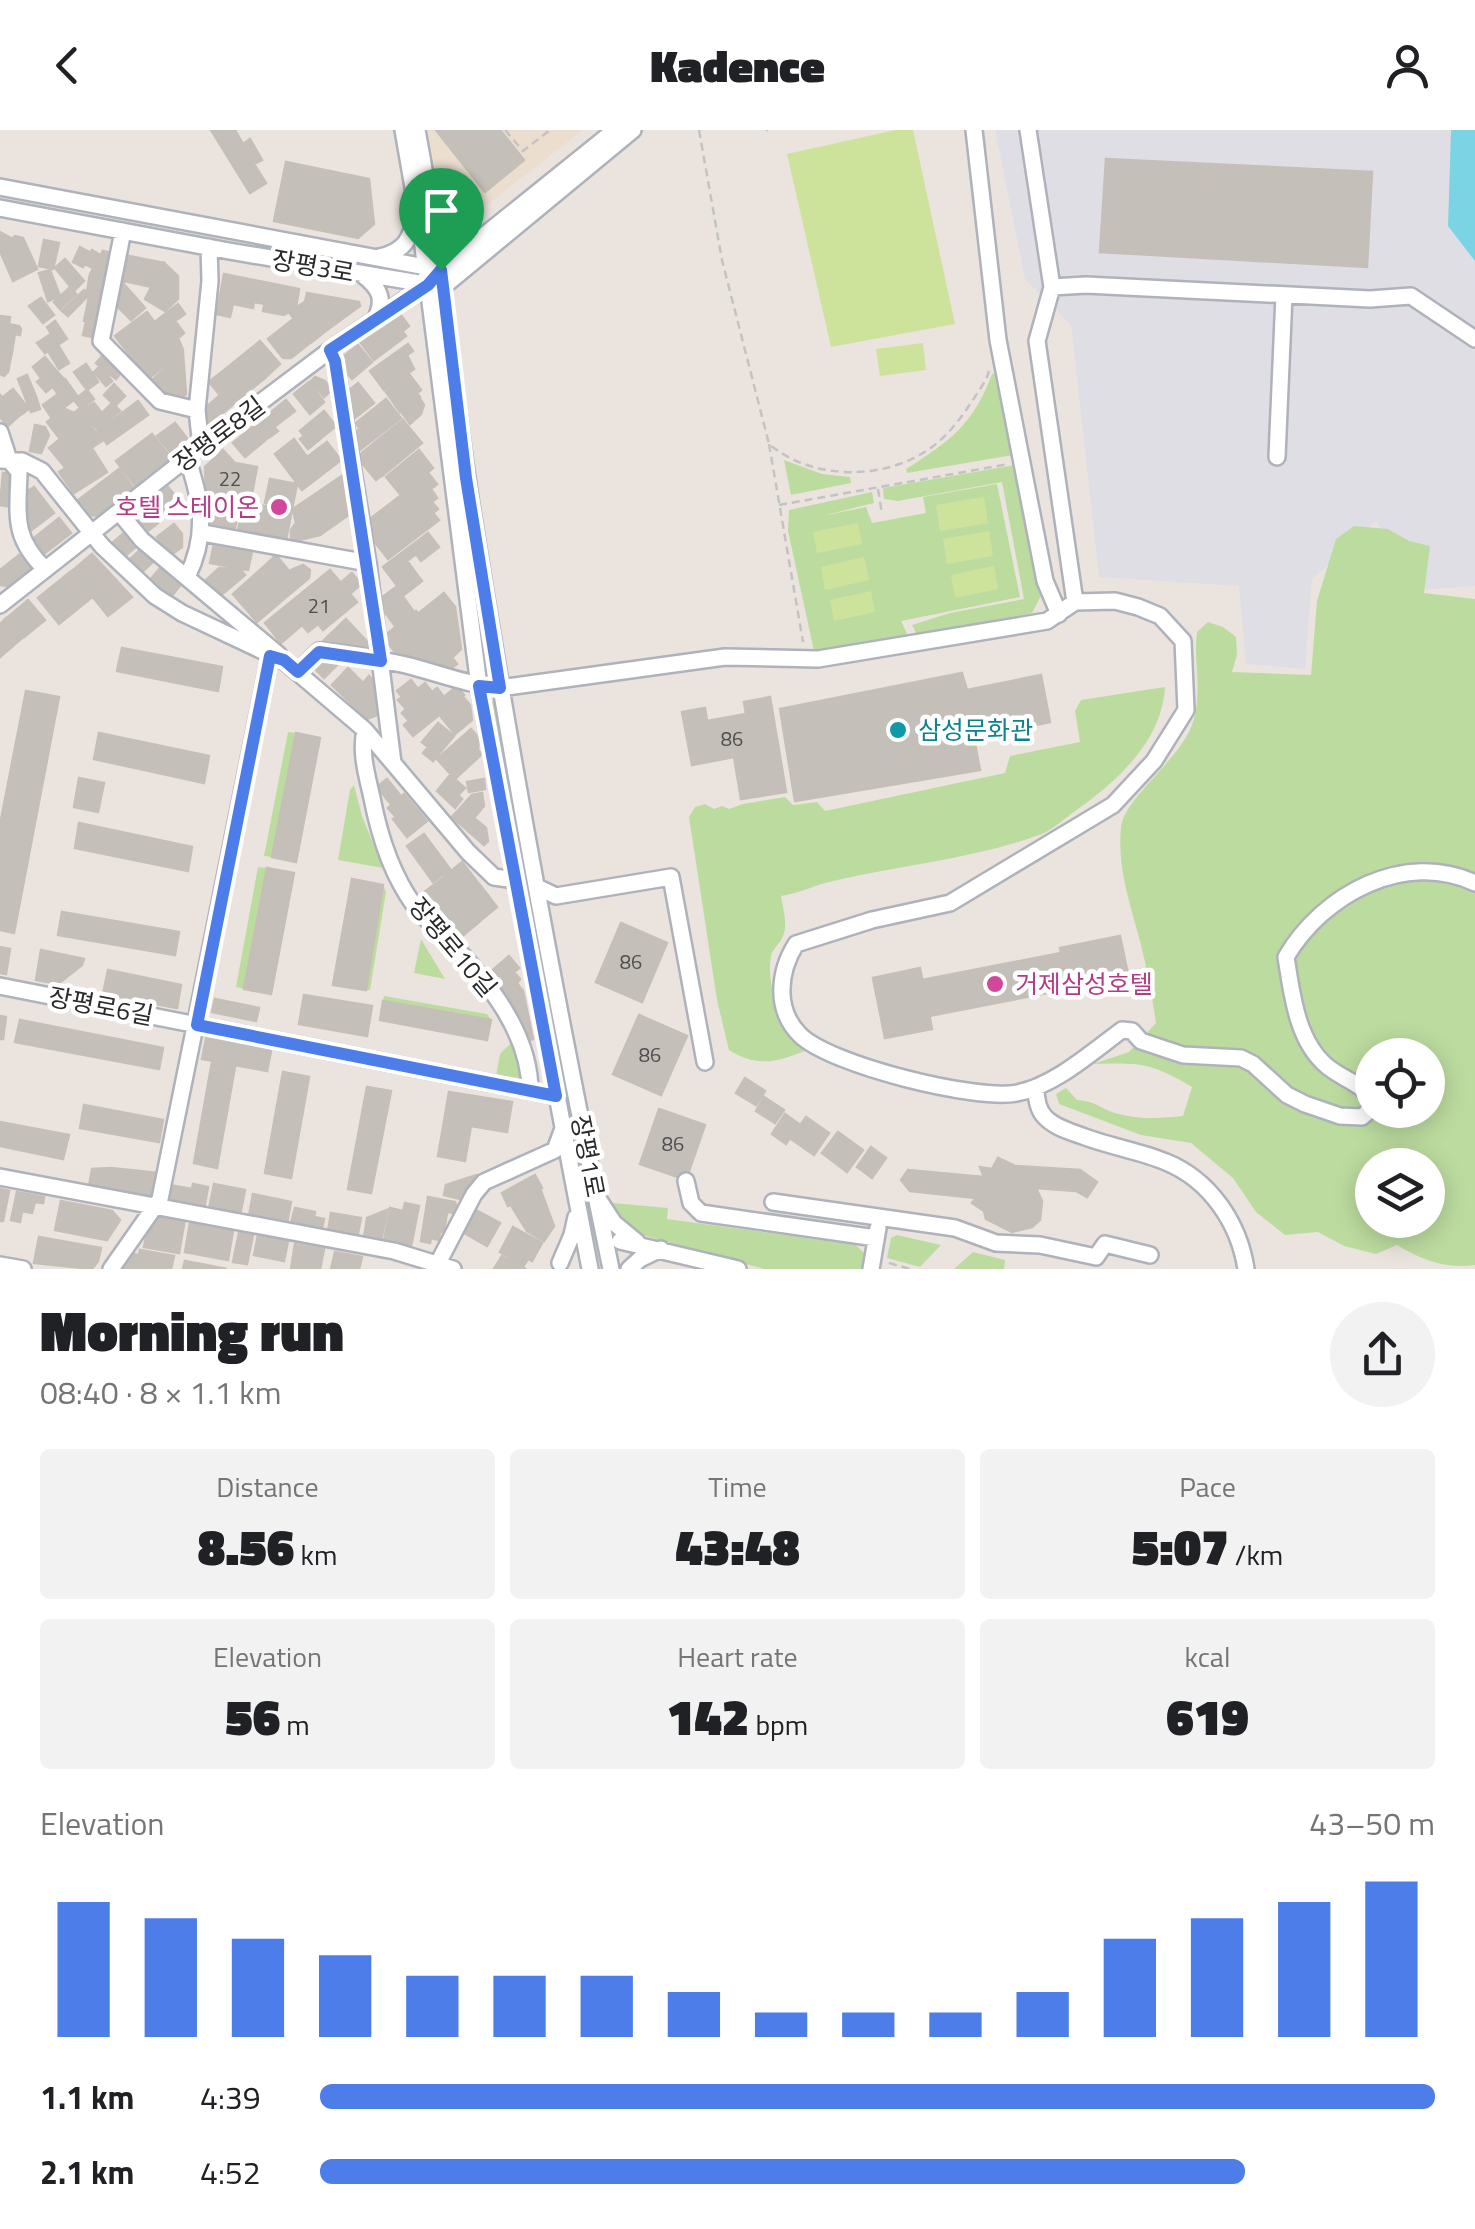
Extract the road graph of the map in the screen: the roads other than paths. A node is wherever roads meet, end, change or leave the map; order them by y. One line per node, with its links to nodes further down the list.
1 (402, 130): 9 (street, 장평1로)
2 (417, 130): 14 (street, 장평1로)
3 (615, 130): 14 (street)
4 (633, 130): 14 (street)
5 (974, 130): 34 (street)
6 (1028, 130): 15 (street)
7 (0, 187): 12 (street, 장평3로)
8 (0, 208): 10 (street, 장평3로)
9 (417, 211): 12 (street); 14 (street, 장평1로)
10 (124, 231): 11 (street, 장평3로); 20 (street)
11 (209, 248): 13 (street, 장평3로); 20 (street)
12 (373, 258): 14 (street, 장평3로)
13 (363, 275): 14 (street, 장평3로); 17 (street)
14 (434, 277): 17 (street, 장평로8길); 38 (street, 장평1로); 39 (street, 장평1로)
15 (1052, 286): 16 (street); 32 (street)
16 (1284, 295): 18 (street); 23 (street)
17 (374, 320): 19 (street, 장평로8길)
18 (1475, 338)
19 (330, 350): 22 (street, 장평로8길); 29 (street)
20 (197, 410): 22 (street)
21 (0, 432): 25 (street)
22 (201, 447): 24 (street, 장평로8길)
23 (1277, 456)
24 (187, 458): 26 (street, 장평로8길); 27 (street)
25 (5, 460): 28 (street); 30 (street)
26 (118, 512): 28 (street, 장평로8길); 31 (street)
27 (202, 532): 29 (street); 31 (street)
28 (92, 533): 30 (street, 장평로8길); 35 (street)
29 (368, 563): 36 (street)
30 (45, 570): 33 (street, 장평로8길)
31 (187, 577): 35 (street)
32 (1075, 602): 34 (street); 51 (street)
33 (0, 605)
34 (1059, 614): 39 (street)
35 (277, 658): 37 (street); 48 (street)
36 (381, 661): 37 (street); 38 (street); 41 (street)
37 (298, 672): 40 (street)
38 (479, 686): 39 (street); 42 (street, 장평1로)
39 (500, 688): 45 (street, 장평1로)
40 (365, 730): 41 (street); 52 (street, 장평로10길)
41 (393, 762): 42 (street)
42 (515, 880): 53 (street, 장평1로)
43 (672, 880): 45 (street); 46 (street); 49 (street)
44 (1475, 883): 50 (street)
45 (537, 888): 46 (street, 장평1로)
46 (543, 917): 58 (street, 장평1로)
47 (0, 986): 48 (street, 장평로6길)
48 (197, 1025): 52 (street, 장평로6길); 61 (street)
49 (704, 1062)
50 (1355, 1083)
51 (1036, 1087): 54 (street); 80 (street)
52 (530, 1091): 53 (street, 장평로6길)
53 (556, 1096): 55 (street, 장평1로)
54 (1355, 1116)
55 (562, 1127): 60 (street, 장평1로); 75 (street)
56 (0, 1177): 61 (street)
57 (686, 1181): 64 (street)
58 (595, 1192): 63 (street, 장평1로); 67 (street)
59 (772, 1202): 62 (street)
60 (577, 1204): 65 (street, 장평1로); 73 (street)
61 (156, 1206): 75 (street); 77 (street)
62 (879, 1219): 64 (street); 69 (street)
63 (603, 1234): 65 (street, 장평1로); 66 (street); 70 (street)
64 (876, 1238): 71 (street)
65 (584, 1240): 73 (street, 장평1로); 74 (street, 장평1로)
66 (620, 1241): 67 (street); 70 (street)
67 (640, 1244): 68 (street)
68 (661, 1249): 78 (street); 79 (street)
69 (1150, 1255)
70 (609, 1261): 74 (street)
71 (872, 1264)
72 (0, 1265): 76 (street)
73 (558, 1266)
74 (585, 1266)
75 (442, 1267)
76 (23, 1269)
77 (112, 1269)
78 (629, 1269)
79 (738, 1269)
80 (1246, 1269)

